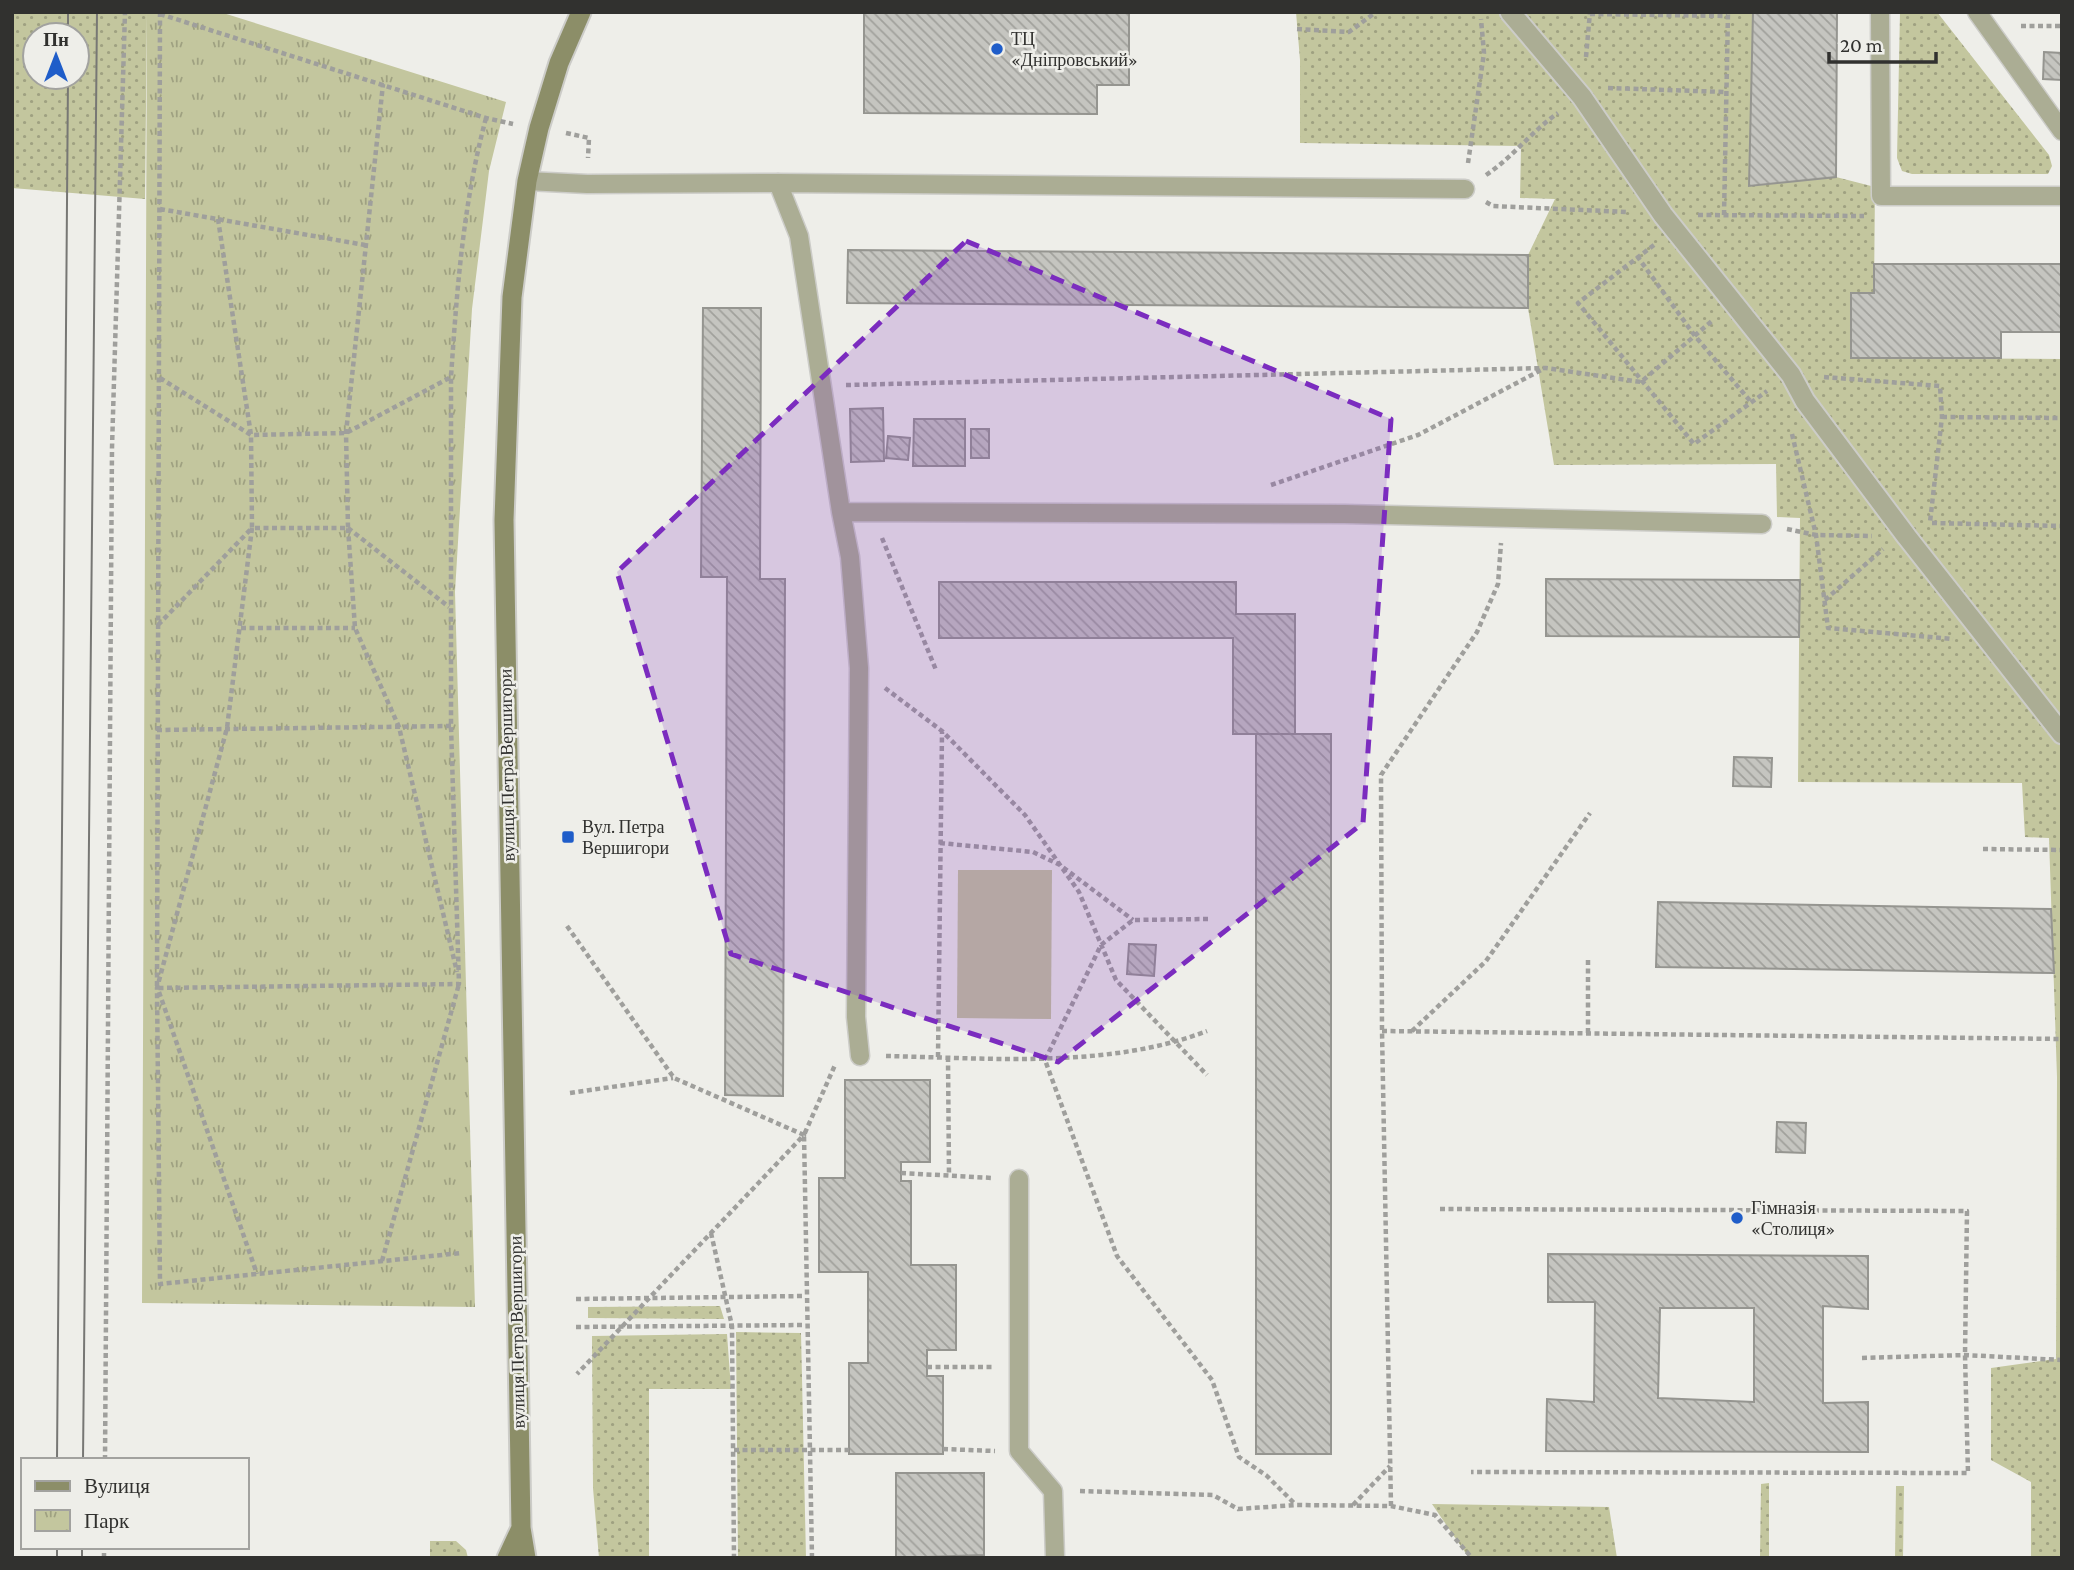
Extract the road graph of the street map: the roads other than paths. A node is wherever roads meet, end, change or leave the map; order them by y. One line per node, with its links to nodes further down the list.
1 (581, 12): 6 (main road, вулиця Петра Вершигори)
2 (1510, 12): 12 (street)
3 (1880, 12): 9 (lane)
4 (1983, 19): 5 (lane)
5 (2062, 131)
6 (527, 181): 7 (lane); 15 (main road, вулиця Петра Вершигори)
7 (778, 183): 8 (lane); 10 (lane)
8 (1465, 188)
9 (2062, 196)
10 (841, 512): 11 (lane); 13 (lane)
11 (1762, 524)
12 (2062, 734)
13 (860, 1056)
14 (1018, 1179): 18 (lane)
15 (521, 1528): 16 (main road, вулиця Петра Вершигори); 17 (main road, вулиця Петра Вершигори)
16 (507, 1558)
17 (526, 1558)
18 (1055, 1558)

